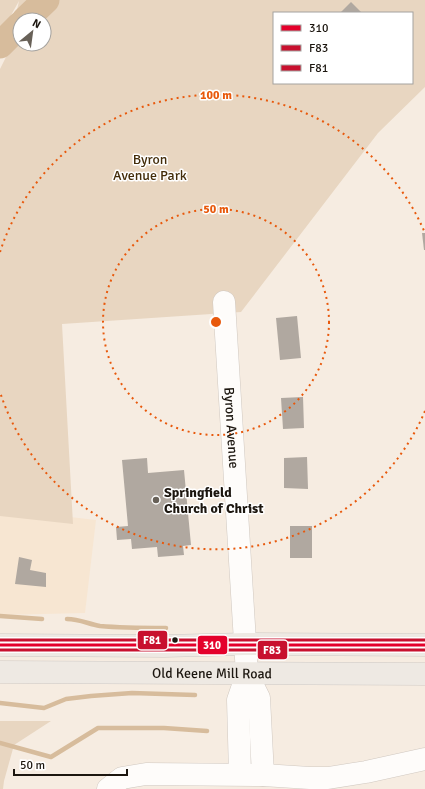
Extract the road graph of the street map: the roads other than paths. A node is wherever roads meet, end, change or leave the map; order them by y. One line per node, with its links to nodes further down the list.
1 (224, 302): 2 (street, Byron Avenue)
2 (245, 644): 3 (main road, Old Keene Mill Road); 4 (main road, Old Keene Mill Road); 6 (street, Byron Avenue)
3 (0, 645)
4 (425, 645)
5 (0, 672): 6 (main road, Old Keene Mill Road)
6 (247, 674): 7 (main road, Old Keene Mill Road); 9 (street); 10 (street)
7 (425, 674)
8 (425, 759): 10 (street)
9 (240, 774): 10 (street); 11 (street)
10 (262, 775)
11 (108, 789)

